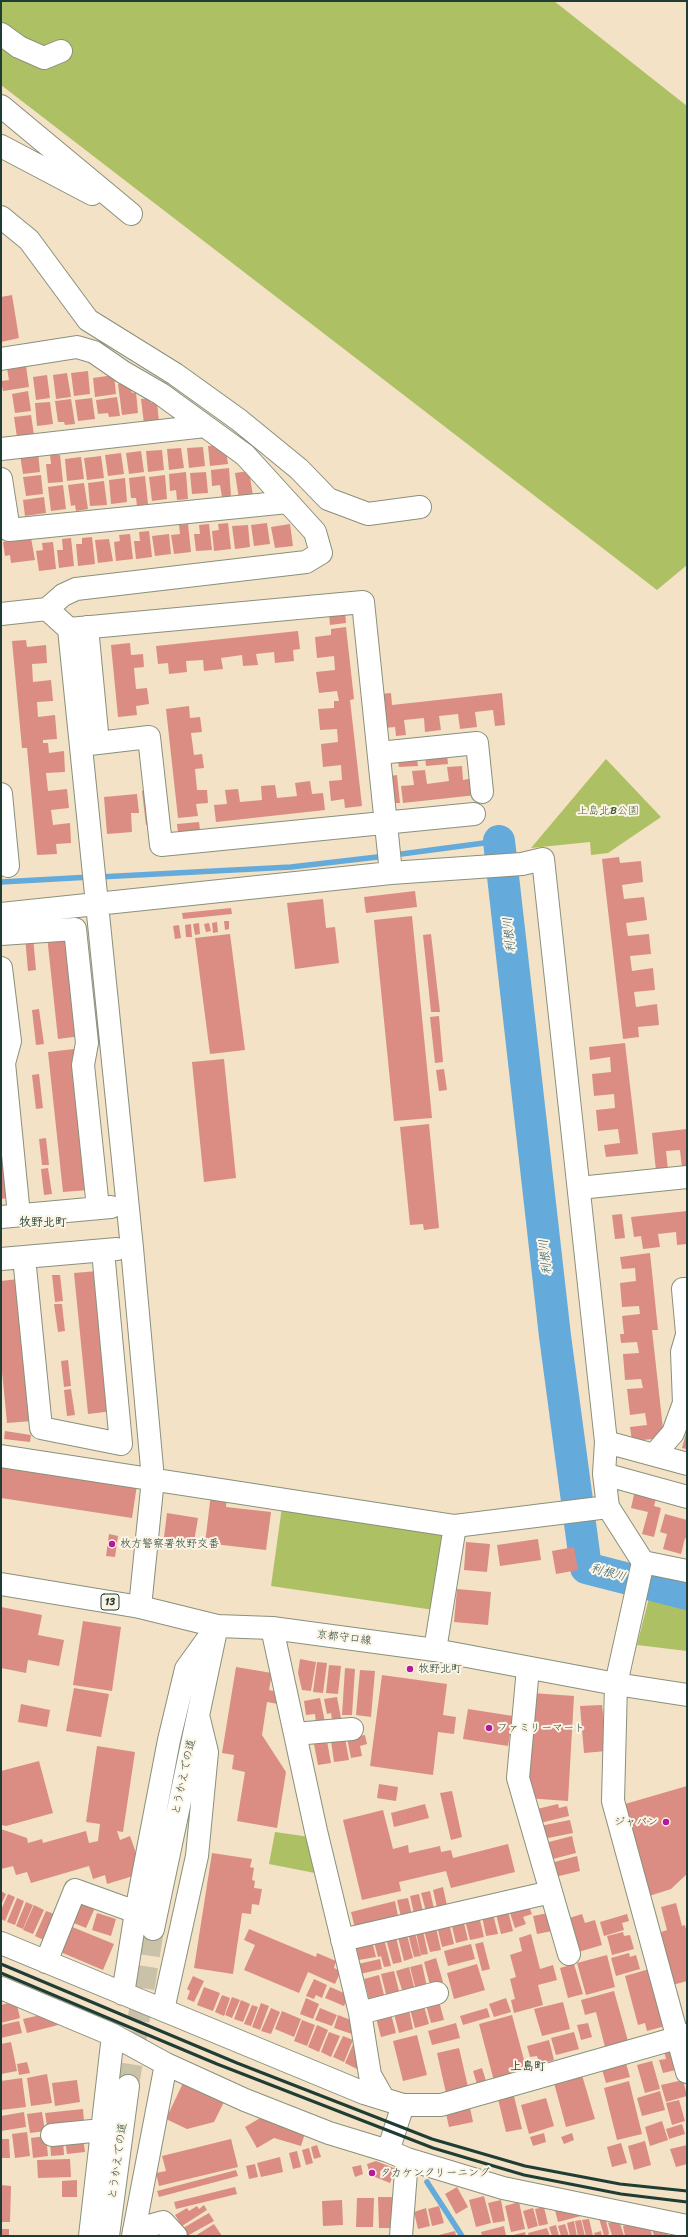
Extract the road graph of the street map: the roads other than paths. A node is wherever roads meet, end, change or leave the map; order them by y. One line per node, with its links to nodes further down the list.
1 (1, 34): 2 (street)
2 (61, 51)
3 (1, 106): 4 (street)
4 (1, 146)
5 (1, 217): 11 (street)
6 (1, 360): 7 (street)
7 (205, 426): 8 (street); 10 (street)
8 (1, 449)
9 (1, 479): 10 (street)
10 (288, 502): 12 (street)
11 (420, 507)
12 (47, 609): 13 (street); 14 (street)
13 (1, 614)
14 (78, 628): 15 (street); 16 (street)
15 (89, 744): 20 (street); 23 (street)
16 (379, 753): 17 (street); 20 (street)
17 (482, 792)
18 (1, 794): 21 (street)
19 (474, 814): 20 (street)
20 (386, 822): 22 (street)
21 (8, 866)
22 (392, 873): 23 (street); 28 (street)
23 (98, 903): 24 (street); 29 (street)
24 (1, 914)
25 (1, 934): 30 (street)
26 (1, 968): 31 (street)
27 (687, 1177): 28 (street)
28 (579, 1188): 38 (street)
29 (128, 1205): 30 (street); 32 (street)
30 (98, 1208): 31 (street)
31 (10, 1216)
32 (132, 1248): 33 (street); 43 (street)
33 (103, 1251): 34 (street); 34 (street)
34 (24, 1257): 35 (street)
35 (1, 1259)
36 (687, 1289): 37 (street)
37 (687, 1334): 39 (street)
38 (606, 1442): 39 (street); 42 (street)
39 (654, 1455): 41 (street)
40 (1, 1456): 43 (street)
41 (687, 1464)
42 (604, 1474): 44 (street); 45 (street)
43 (152, 1479): 46 (street); 50 (street)
44 (687, 1497)
45 (601, 1508): 46 (street); 47 (street)
46 (455, 1526): 53 (street)
47 (642, 1566): 48 (street); 55 (street)
48 (687, 1571)
49 (1, 1584): 50 (street, 京都守口線 / 13)
50 (140, 1607): 51 (street, 京都守口線 / 13)
51 (217, 1626): 52 (street, 京都守口線 / 13); 57 (street, とうかえでの道); 61 (street)
52 (272, 1628): 53 (street, 京都守口線 / 13); 59 (street)
53 (435, 1650): 54 (street, 京都守口線 / 13)
54 (528, 1668): 55 (street, 京都守口線 / 13); 60 (street)
55 (616, 1684): 56 (street, 京都守口線 / 13); 73 (street)
56 (687, 1695)
57 (198, 1714): 62 (street, とうかえでの道); 70 (street)
58 (352, 1729): 59 (street)
59 (295, 1734): 63 (street)
60 (551, 1892): 63 (street); 65 (street)
61 (136, 1912): 66 (street); 69 (street)
62 (153, 1929)
63 (342, 1940): 71 (street)
64 (1, 1943): 66 (street)
65 (569, 1954)
66 (46, 1962): 69 (street)
67 (1, 1988): 72 (street)
68 (437, 1993): 71 (street)
69 (123, 1994): 70 (street)
70 (163, 2010): 77 (street)
71 (360, 2013): 77 (street)
72 (112, 2035): 74 (street); 78 (street)
73 (682, 2037): 75 (street); 77 (street)
74 (166, 2064): 80 (street); 82 (street)
75 (687, 2072)
76 (128, 2086): 84 (street, とうかえでの道)
77 (393, 2102): 80 (street)
78 (102, 2130): 79 (street); 83 (street)
79 (52, 2135)
80 (397, 2155): 81 (street); 86 (street)
81 (687, 2226)
82 (134, 2233): 85 (street)
83 (90, 2236)
84 (108, 2236)
85 (176, 2236)
86 (401, 2236)

